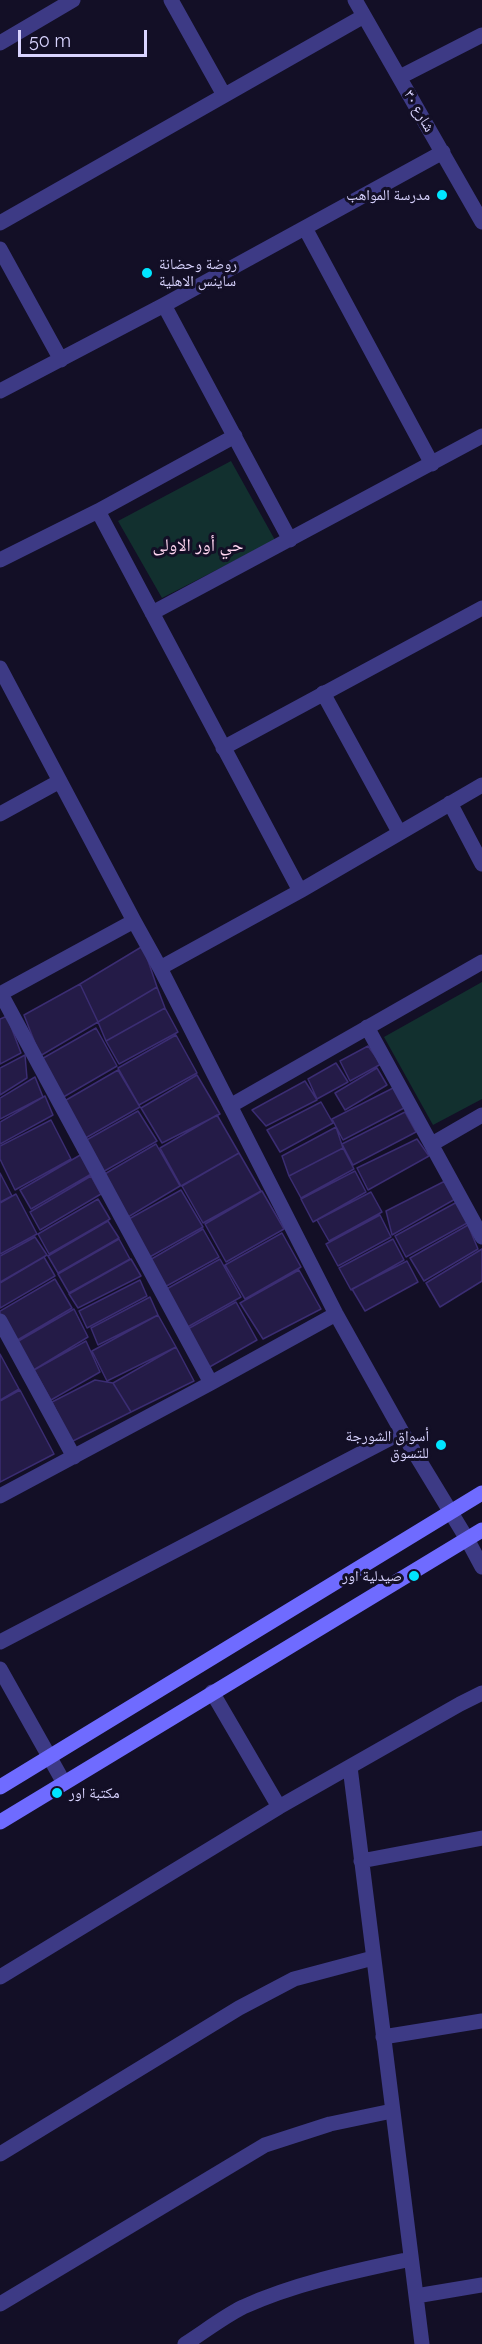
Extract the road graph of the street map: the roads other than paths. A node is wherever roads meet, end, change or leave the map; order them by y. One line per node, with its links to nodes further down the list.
1 (73, 0): 6 (street)
2 (171, 0): 8 (street)
3 (355, 0): 4 (street, شارع ٣٠)
4 (364, 16): 7 (street, شارع ٣٠); 8 (street)
5 (482, 35): 7 (street)
6 (0, 43)
7 (400, 77): 9 (street, شارع ٣٠)
8 (224, 95): 11 (street)
9 (443, 153): 10 (street, شارع ٣٠); 12 (street)
10 (482, 222)
11 (0, 223)
12 (305, 228): 14 (street); 19 (street)
13 (0, 249): 15 (street)
14 (164, 305): 15 (street); 17 (street)
15 (61, 360): 16 (street)
16 (0, 391)
17 (235, 436): 20 (street); 21 (street)
18 (482, 436): 19 (street)
19 (432, 464): 21 (street)
20 (98, 511): 22 (street); 24 (street)
21 (290, 540): 24 (street)
22 (0, 560)
23 (482, 608): 26 (street)
24 (152, 613): 27 (street)
25 (0, 668): 28 (street)
26 (323, 693): 27 (street); 32 (street)
27 (223, 748): 34 (street)
28 (60, 781): 31 (street); 35 (street)
29 (482, 785): 30 (street)
30 (450, 803): 32 (street); 33 (street)
31 (0, 814)
32 (399, 832): 34 (street)
33 (482, 864)
34 (300, 891): 37 (street)
35 (134, 921): 37 (street); 38 (street)
36 (482, 962): 39 (street)
37 (160, 968): 40 (street)
38 (1, 994): 46 (street)
39 (367, 1027): 40 (street); 42 (street)
40 (230, 1106): 44 (street)
41 (482, 1115): 42 (street)
42 (432, 1144): 43 (street)
43 (482, 1237)
44 (336, 1314): 46 (street); 47 (street)
45 (0, 1321): 48 (street)
46 (211, 1383): 48 (street)
47 (402, 1432): 51 (street); 55 (street)
48 (74, 1457): 50 (street)
49 (482, 1493): 51 (street)
50 (0, 1496)
51 (450, 1512): 53 (street); 59 (street)
52 (482, 1530): 53 (street)
53 (467, 1539): 54 (street); 57 (street)
54 (482, 1567)
55 (0, 1642)
56 (0, 1669): 59 (street)
57 (212, 1692): 61 (street); 63 (street)
58 (482, 1693): 60 (street)
59 (48, 1758): 61 (street); 62 (street)
60 (350, 1767): 63 (street); 66 (street)
61 (64, 1783): 64 (street)
62 (0, 1787)
63 (279, 1807): 68 (street)
64 (0, 1822)
65 (482, 1838): 66 (street)
66 (361, 1861): 67 (street)
67 (373, 1958): 70 (street); 72 (street)
68 (0, 1977)
69 (482, 2021): 70 (street)
70 (383, 2037): 71 (street)
71 (392, 2111): 73 (street); 76 (street)
72 (0, 2154)
73 (411, 2259): 75 (street); 77 (street)
74 (482, 2285): 75 (street)
75 (416, 2296): 78 (street)
76 (0, 2304)
77 (185, 2344)
78 (422, 2344)

